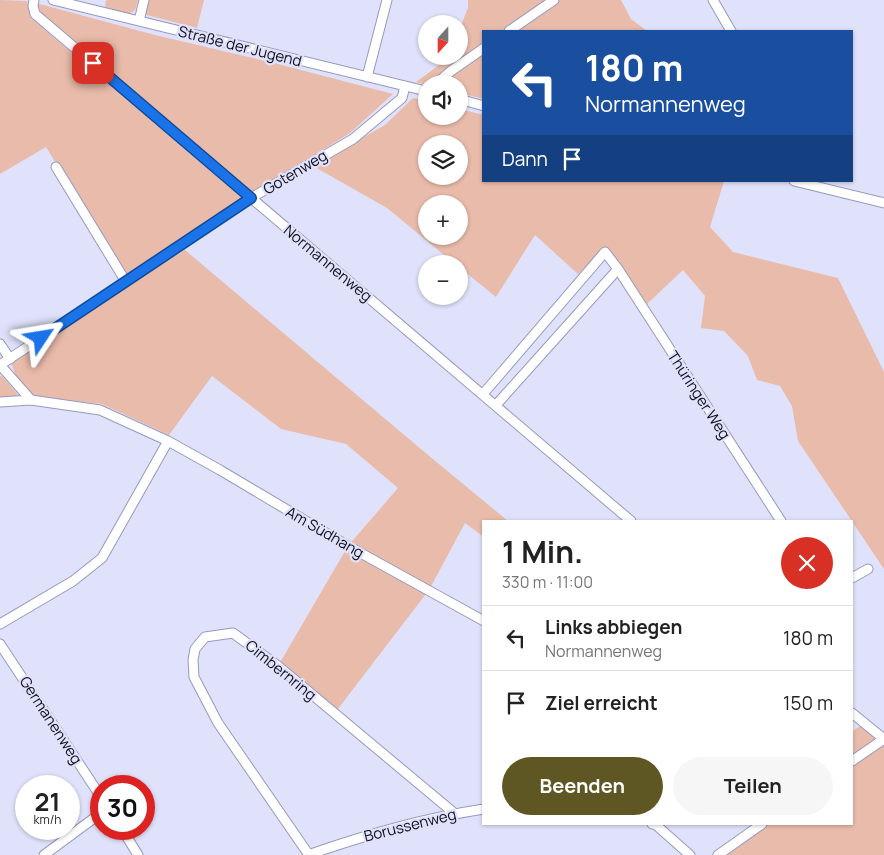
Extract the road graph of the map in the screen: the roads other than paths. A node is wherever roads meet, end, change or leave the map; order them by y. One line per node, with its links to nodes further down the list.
1 (34, 0): 19 (street, Normannenweg)
2 (53, 0): 7 (street, Straße der Jugend)
3 (144, 0): 7 (street)
4 (387, 0): 12 (street)
5 (554, 0): 8 (street)
6 (713, 0): 9 (street)
7 (139, 21): 12 (street, Straße der Jugend)
8 (510, 30)
9 (729, 30)
10 (482, 49): 11 (street)
11 (446, 75)
12 (367, 77): 13 (street, Straße der Jugend)
13 (405, 86): 14 (street, Straße der Jugend); 19 (street, Gotenweg)
14 (418, 89)
15 (468, 102): 16 (street)
16 (482, 106)
17 (56, 167): 22 (street)
18 (798, 182): 20 (street)
19 (251, 198): 22 (street, Gotenweg); 26 (street, Normannenweg)
20 (884, 203)
21 (618, 269): 26 (street, Thüringer Weg); 29 (street); 32 (street, Thüringer Weg)
22 (126, 282): 24 (street, Gotenweg)
23 (0, 344): 24 (street)
24 (10, 359): 25 (street, Gotenweg)
25 (0, 365): 27 (street)
26 (483, 394): 29 (street, Normannenweg)
27 (31, 400): 28 (street, Am Südhang); 30 (street, Am Südhang)
28 (0, 402)
29 (496, 405): 31 (street, Normannenweg)
30 (168, 441): 35 (street, Am Südhang); 36 (street)
31 (630, 520)
32 (780, 520)
33 (868, 569): 34 (street)
34 (853, 577)
35 (482, 620)
36 (0, 624)
37 (0, 644): 41 (street, Germanenweg)
38 (853, 714): 39 (street)
39 (884, 739): 40 (street)
40 (853, 760)
41 (90, 780)
42 (482, 809): 43 (street, Borussenweg)
43 (454, 813): 50 (street, Borussenweg); 50 (street, Cimbernring)
44 (90, 821): 48 (street)
45 (656, 825): 51 (street)
46 (761, 825): 52 (street)
47 (129, 840): 49 (street)
48 (44, 855)
49 (138, 855)
50 (309, 855)
51 (690, 855)
52 (718, 855)

